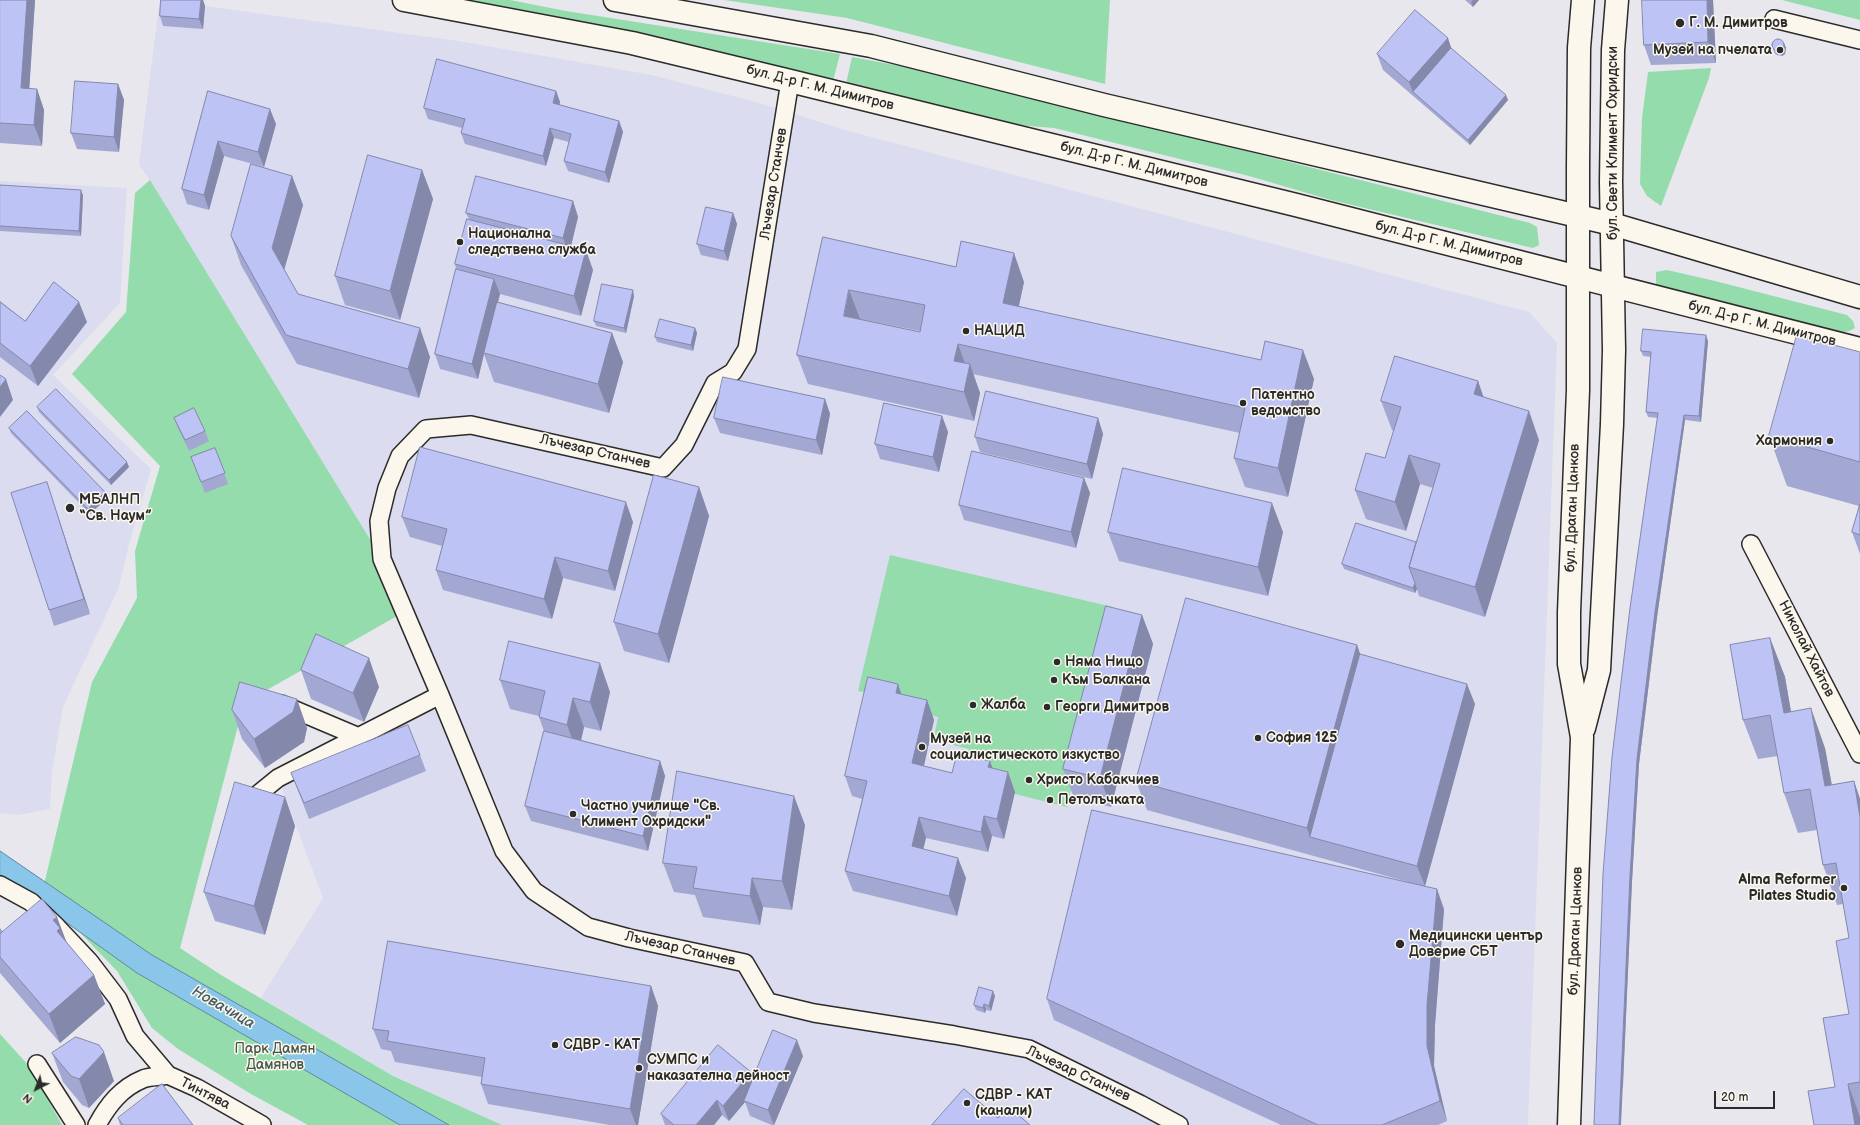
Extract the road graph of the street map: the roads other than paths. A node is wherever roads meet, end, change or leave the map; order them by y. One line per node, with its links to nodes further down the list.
1 (404, 0): 7 (main road, бул. Д-р Г. М. Димитров)
2 (615, 0): 8 (main road)
3 (1583, 0): 8 (main road)
4 (1617, 0): 9 (main road, бул. Свети Климент Охридски)
5 (1774, 19): 6 (street)
6 (1860, 40)
7 (790, 81): 10 (main road, бул. Д-р Г. М. Димитров); 15 (street, Лъчезар Станчев)
8 (1577, 216): 9 (main road); 10 (main road)
9 (1612, 224): 11 (main road, бул. Свети Климент Охридски); 12 (main road)
10 (1578, 278): 11 (main road, бул. Д-р Г. М. Димитров); 18 (main road, бул. Драган Цанков)
11 (1613, 287): 13 (main road, бул. Д-р Г. М. Димитров); 18 (main road, бул. Драган Цанков)
12 (1860, 298)
13 (1860, 349)
14 (1751, 544): 19 (street, Николай Хайтов)
15 (440, 695): 17 (street); 27 (street, Лъчезар Станчев)
16 (272, 700): 17 (street)
17 (359, 737): 20 (street)
18 (1582, 737): 28 (main road, бул. Драган Цанков)
19 (1860, 754)
20 (238, 817)
21 (0, 885): 23 (street)
22 (38, 1064): 24 (street)
23 (168, 1076): 25 (street); 26 (street, Тинтява)
24 (76, 1125)
25 (97, 1125)
26 (262, 1125)
27 (1179, 1125)
28 (1569, 1125)

